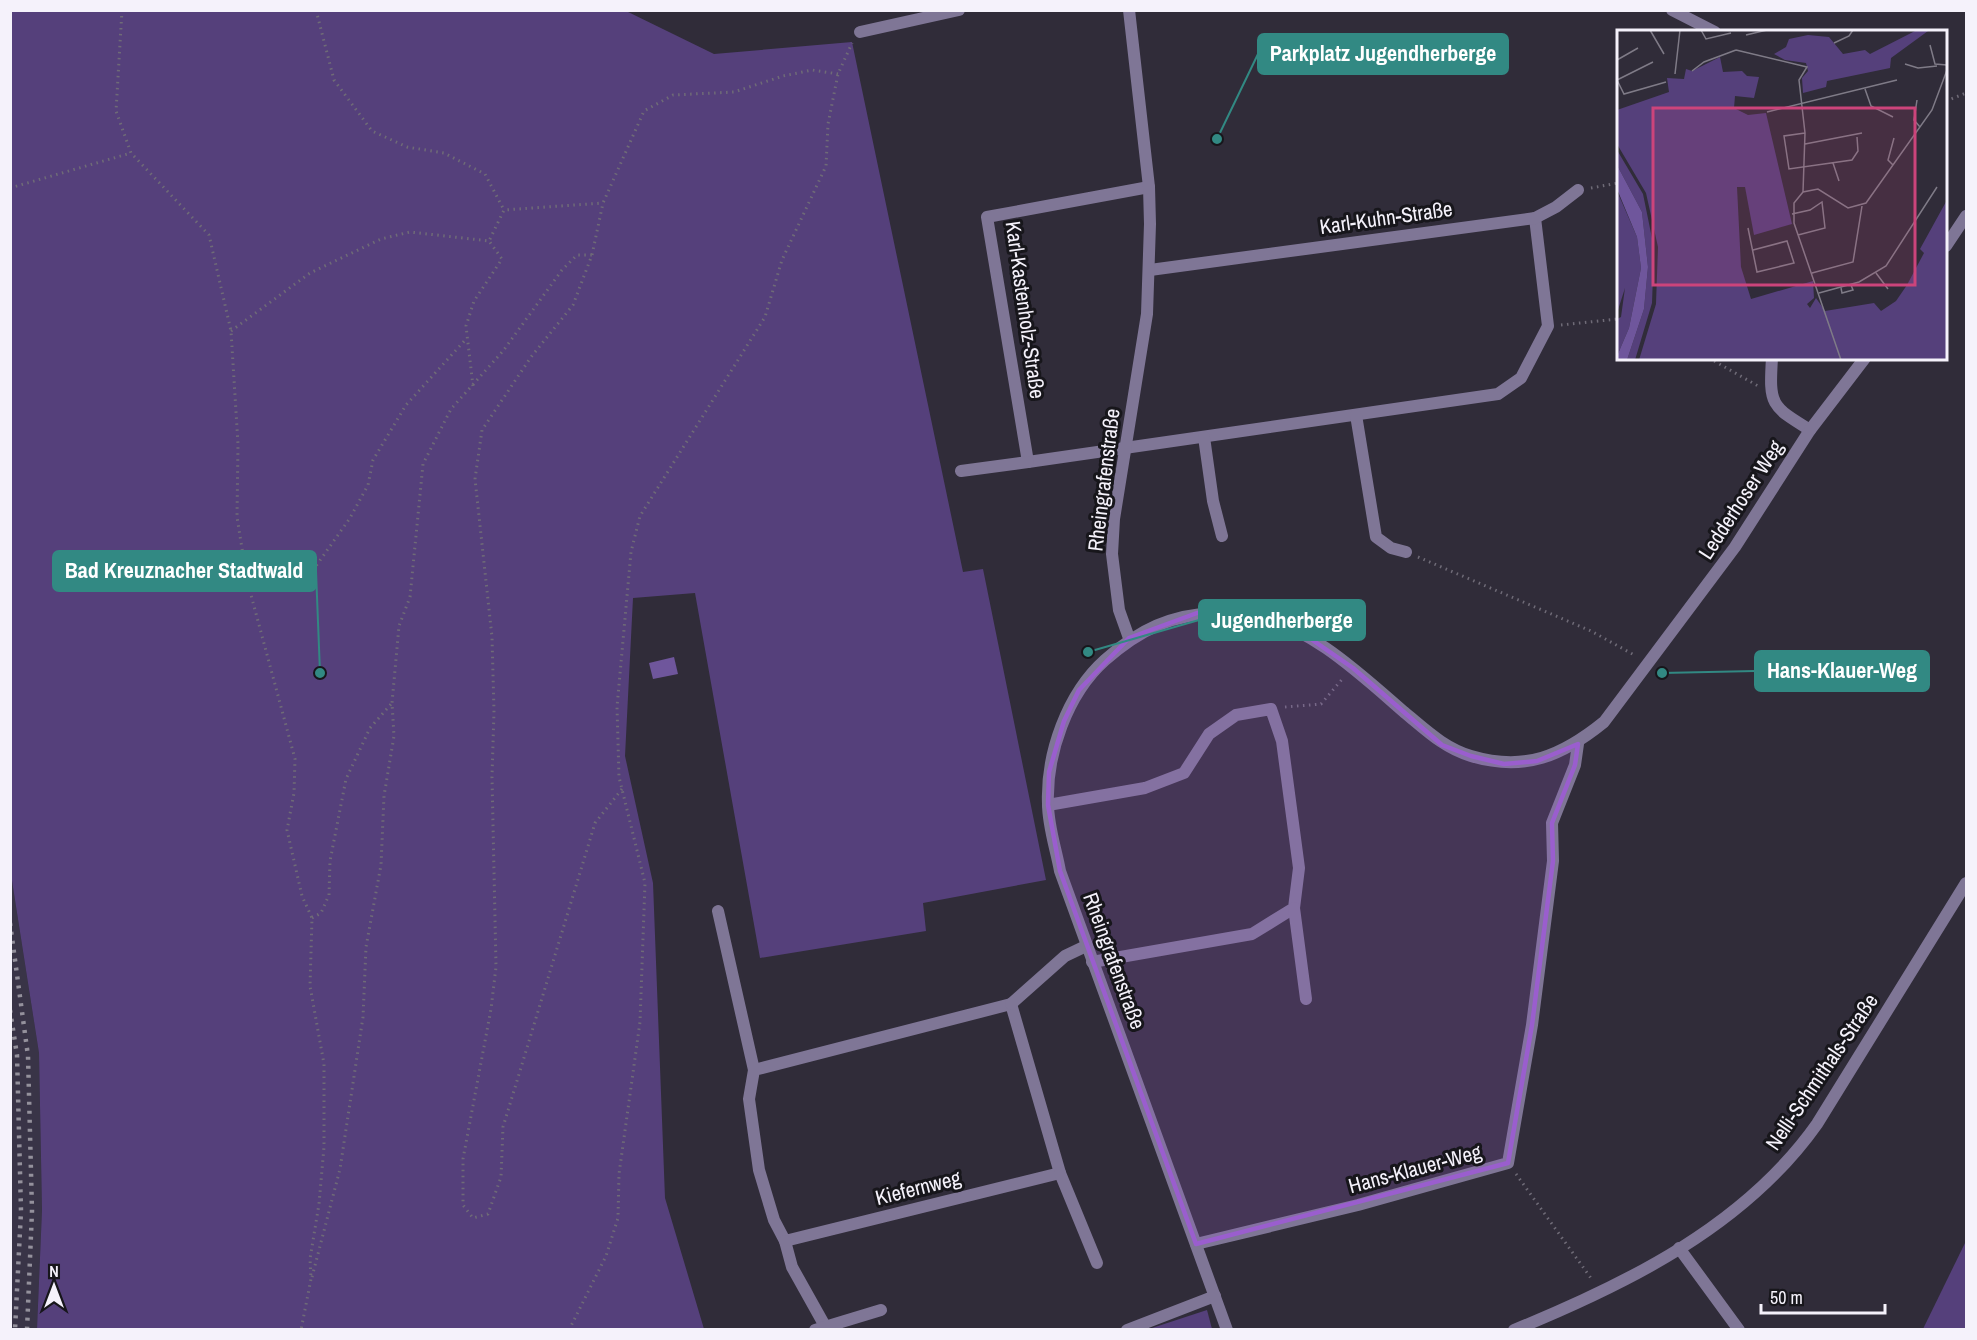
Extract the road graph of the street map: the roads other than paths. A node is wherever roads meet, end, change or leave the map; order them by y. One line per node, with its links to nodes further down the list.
1 (959, 10): 5 (street)
2 (1129, 10): 6 (street, Rheingrafenstraße)
3 (1672, 10): 4 (street)
4 (1711, 30)
5 (860, 32)
6 (1149, 187): 11 (street, Rheingrafenstraße); 18 (street, Karl-Kastenholz-Straße)
7 (1578, 190): 9 (street, Karl-Kuhn-Straße)
8 (1966, 216): 10 (street)
9 (1535, 218): 11 (street, Karl-Kuhn-Straße); 14 (street)
10 (1947, 244)
11 (1150, 270): 17 (street, Rheingrafenstraße)
12 (1772, 360): 15 (street)
13 (1863, 360): 15 (street, Ledderhoser Weg)
14 (1356, 416): 16 (street); 21 (street)
15 (1810, 430): 23 (street, Ledderhoser Weg)
16 (1204, 437): 17 (street); 20 (street)
17 (1125, 447): 18 (street); 22 (street, Rheingrafenstraße)
18 (1028, 462): 19 (street)
19 (961, 471)
20 (1222, 536)
21 (1406, 552)
22 (1130, 638): 23 (street, Ledderhoser Weg); 24 (street, Rheingrafenstraße)
23 (1578, 744): 35 (street, Hans-Klauer-Weg)
24 (1048, 805): 26 (street); 28 (street, Rheingrafenstraße)
25 (1966, 883): 36 (street, Nelli-Schmithals-Straße)
26 (1294, 908): 29 (street); 30 (street)
27 (718, 911): 32 (street)
28 (1086, 946): 29 (street, Rheingrafenstraße); 31 (street)
29 (1092, 962): 35 (street, Rheingrafenstraße)
30 (1306, 999)
31 (1011, 1004): 32 (street); 33 (street)
32 (754, 1070): 34 (street)
33 (1060, 1173): 34 (street, Kiefernweg); 37 (street)
34 (785, 1241): 40 (street)
35 (1197, 1244): 38 (street, Rheingrafenstraße)
36 (1679, 1248): 43 (street, Nelli-Schmithals-Straße); 44 (street)
37 (1097, 1263)
38 (1215, 1296): 41 (street); 42 (street, Rheingrafenstraße)
39 (881, 1310): 40 (street)
40 (820, 1328)
41 (1127, 1329)
42 (1227, 1329)
43 (1514, 1329)
44 (1739, 1329)

